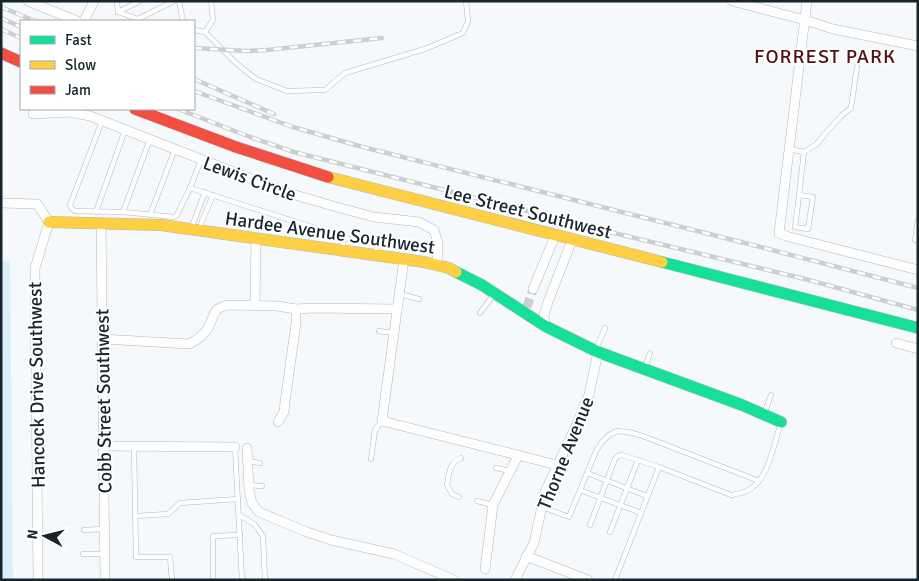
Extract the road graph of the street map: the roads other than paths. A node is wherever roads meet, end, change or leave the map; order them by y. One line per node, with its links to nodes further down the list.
1 (28, 1): 12 (street)
2 (94, 1): 13 (street)
3 (117, 1): 11 (lane)
4 (140, 1): 11 (lane)
5 (174, 1): 14 (lane)
6 (179, 1): 15 (lane)
7 (212, 1): 18 (lane)
8 (466, 1): 18 (lane)
9 (732, 1): 16 (street)
10 (807, 1): 16 (street)
11 (118, 12): 14 (lane)
12 (75, 20)
13 (84, 20)
14 (139, 20)
15 (183, 20)
16 (805, 20): 19 (street); 29 (street)
17 (195, 30): 18 (lane)
18 (205, 32)
19 (918, 46)
20 (1, 53): 21 (main road)
21 (20, 62)
22 (857, 67): 30 (lane)
23 (138, 110): 43 (main road, Lee Street Southwest)
24 (33, 114): 25 (street, Lewis Circle)
25 (102, 121): 26 (street, Lewis Circle); 39 (lane)
26 (125, 130): 27 (street, Lewis Circle); 39 (lane)
27 (150, 139): 28 (street, Lewis Circle); 37 (lane)
28 (175, 149): 31 (street, Lewis Circle); 38 (lane)
29 (789, 149): 30 (lane); 52 (street)
30 (804, 152): 35 (lane)
31 (201, 160): 32 (lane); 51 (street, Lewis Circle)
32 (190, 188): 33 (lane); 38 (lane)
33 (205, 192): 34 (lane); 42 (lane)
34 (213, 195): 42 (lane); 45 (lane)
35 (799, 195): 35 (lane)
36 (1, 202): 41 (street)
37 (122, 212): 38 (lane); 39 (lane)
38 (150, 215)
39 (98, 217): 41 (main road, Hardee Avenue Southwest); 42 (main road, Hardee Avenue Southwest); 66 (street, Cobb Street Southwest)
40 (918, 220): 47 (lane)
41 (49, 222): 119 (street, Hancock Drive Southwest)
42 (196, 230): 44 (main road, Hardee Avenue Southwest)
43 (554, 236): 46 (main road, Lee Street Southwest); 53 (street)
44 (256, 238): 48 (main road, Hardee Avenue Southwest); 57 (street)
45 (343, 238): 48 (lane); 49 (lane)
46 (572, 240): 61 (street); 63 (main road, Lee Street Southwest)
47 (915, 240)
48 (343, 250): 49 (main road, Hardee Avenue Southwest)
49 (376, 255): 50 (main road, Hardee Avenue Southwest)
50 (404, 258): 51 (main road, Hardee Avenue Southwest); 55 (street)
51 (437, 265): 54 (main road, Hardee Avenue Southwest)
52 (918, 270)
53 (534, 289)
54 (495, 293): 60 (lane); 61 (main road, Hardee Avenue Southwest)
55 (399, 294): 56 (lane); 59 (street)
56 (419, 299)
57 (255, 305): 58 (street); 66 (street)
58 (296, 309): 59 (street); 75 (street)
59 (397, 309): 65 (street)
60 (480, 313)
61 (545, 326): 69 (main road, Hardee Avenue Southwest)
62 (605, 328): 69 (lane)
63 (918, 328)
64 (379, 331): 65 (lane)
65 (394, 333): 74 (street)
66 (102, 339): 77 (street, Cobb Street Southwest)
67 (896, 343): 68 (street)
68 (918, 349)
69 (597, 351): 71 (main road, Hardee Avenue Southwest); 87 (street, Thorne Avenue)
70 (650, 353): 71 (lane)
71 (645, 369): 73 (main road, Hardee Avenue Southwest)
72 (771, 395): 73 (lane)
73 (764, 414): 76 (main road, Hardee Avenue Southwest)
74 (382, 421): 81 (street); 83 (lane)
75 (278, 422)
76 (781, 422): 93 (lane)
77 (103, 446): 78 (street); 110 (street, Cobb Street Southwest)
78 (134, 446): 79 (street); 108 (lane)
79 (235, 447): 101 (lane)
80 (247, 448): 85 (street)
81 (518, 456): 87 (street); 90 (street)
82 (461, 458): 99 (lane)
83 (371, 460)
84 (638, 460): 88 (lane); 92 (lane); 96 (lane)
85 (248, 461): 86 (lane); 94 (street)
86 (260, 463)
87 (557, 466): 105 (street, Thorne Avenue)
88 (659, 467): 93 (lane); 98 (lane)
89 (496, 468): 90 (lane)
90 (511, 471): 103 (street)
91 (587, 473): 92 (lane); 93 (lane); 97 (lane)
92 (607, 481): 96 (lane); 100 (lane)
93 (759, 481)
94 (249, 485): 95 (lane); 118 (street)
95 (262, 486)
96 (628, 489): 98 (lane); 104 (lane)
97 (580, 490): 100 (lane); 105 (lane)
98 (647, 496): 106 (lane)
99 (459, 497)
100 (601, 497): 104 (lane); 109 (lane)
101 (238, 500): 107 (lane); 108 (lane)
102 (476, 501): 103 (lane)
103 (493, 505): 117 (street)
104 (621, 505): 106 (lane); 112 (lane)
105 (541, 506): 116 (street, Thorne Avenue)
106 (641, 514): 128 (lane)
107 (239, 515): 113 (lane); 124 (lane)
108 (135, 516): 121 (lane)
109 (590, 525)
110 (104, 529): 111 (lane); 115 (street, Cobb Street Southwest)
111 (84, 530)
112 (610, 532)
113 (240, 535): 122 (lane); 123 (lane)
114 (82, 554): 115 (lane)
115 (105, 554): 120 (street, Cobb Street Southwest)
116 (526, 556): 126 (street, Thorne Avenue); 127 (street)
117 (485, 569)
118 (435, 576): 125 (street)
119 (38, 580)
120 (105, 580)
121 (172, 580)
122 (213, 580)
123 (242, 580)
124 (265, 580)
125 (454, 580)
126 (515, 580)
127 (588, 580)
128 (615, 580)

